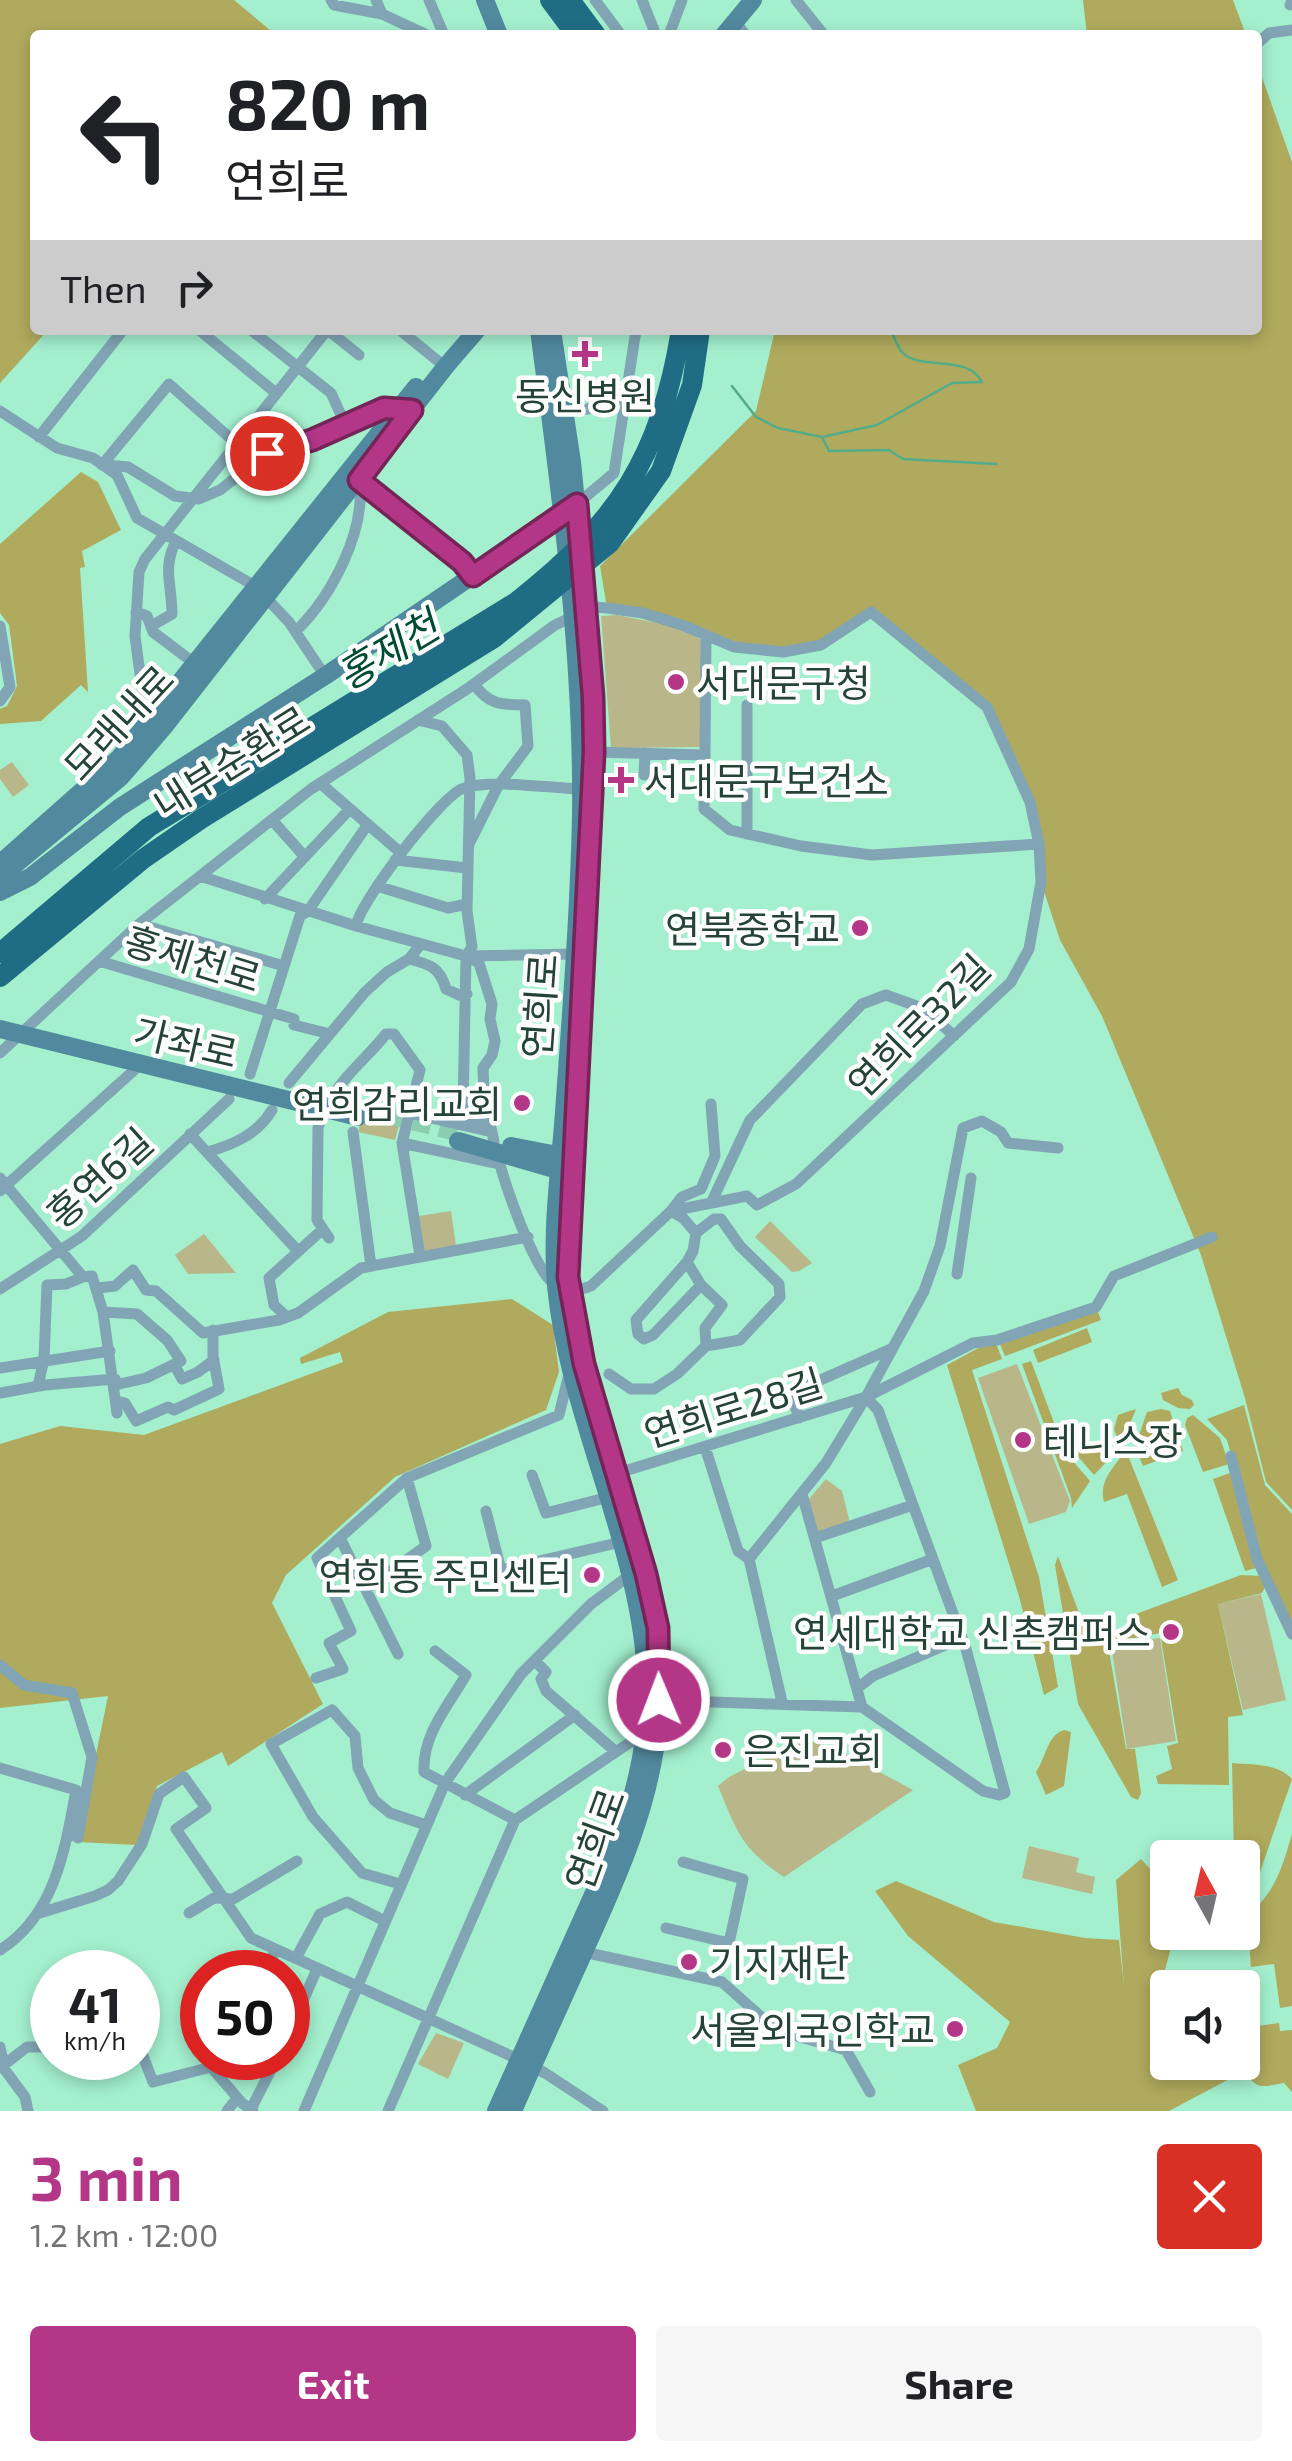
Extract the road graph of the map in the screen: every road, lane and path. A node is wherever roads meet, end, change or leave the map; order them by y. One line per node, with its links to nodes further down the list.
1 (331, 0): 13 (street)
2 (376, 0): 13 (street)
3 (430, 0): 15 (street)
4 (475, 0): 16 (main road)
5 (485, 0): 17 (main road)
6 (550, 0): 18 (highway)
7 (570, 0): 19 (highway)
8 (596, 0): 20 (street)
9 (642, 0): 21 (street)
10 (682, 0): 22 (street)
11 (753, 0): 23 (main road)
12 (796, 0): 24 (street)
13 (382, 14): 14 (street)
14 (416, 30)
15 (442, 30)
16 (486, 30)
17 (498, 30)
18 (572, 30)
19 (592, 30)
20 (617, 30)
21 (654, 30)
22 (671, 30)
23 (736, 30)
24 (820, 30)
25 (1292, 30): 26 (street)
26 (1262, 39)
27 (119, 335): 49 (street)
28 (204, 335): 43 (street)
29 (257, 335): 42 (street)
30 (323, 335): 42 (street)
31 (333, 335): 40 (street)
32 (406, 335): 41 (street)
33 (461, 335): 41 (main road, 모래내로)
34 (473, 335): 45 (main road, 모래내로)
35 (540, 335): 54 (main road, 연희로)
36 (553, 335): 46 (main road, 연희로)
37 (635, 335): 44 (street)
38 (680, 335): 99 (highway, 내부순환로, bridge)
39 (699, 335): 105 (highway, 내부순환로, bridge)
40 (359, 355)
41 (438, 361): 45 (main road, 모래내로)
42 (298, 368): 43 (street); 48 (street)
43 (276, 393): 50 (street)
44 (626, 402): 46 (street); 54 (street)
45 (405, 410): 48 (street); 52 (main road, 모래내로); 57 (main road, 모래내로)
46 (564, 413): 54 (main road, 연희로)
47 (2, 415): 49 (street)
48 (346, 426): 53 (street)
49 (39, 437): 51 (street)
50 (238, 446): 51 (street); 53 (street)
51 (102, 465): 53 (street); 55 (street)
52 (359, 480): 56 (street); 57 (main road, 모래내로); 62 (street, 모래내로)
53 (193, 498): 55 (street)
54 (573, 511): 56 (main road); 58 (main road, 연희로, bridge); 58 (main road, 연희로, bridge)
55 (170, 537): 57 (street); 59 (street); 61 (street)
56 (473, 576): 65 (main road)
57 (261, 591): 62 (street); 64 (main road, 모래내로); 87 (main road, 모래내로)
58 (578, 606): 63 (street, 연희로32길); 66 (street, 홍제천로); 71 (main road, 연희로); 78 (main road, 연희로)
59 (136, 612): 61 (street, 모래내로); 68 (street)
60 (0, 626): 67 (street)
61 (153, 626): 64 (street, 모래내로)
62 (296, 631): 65 (street)
63 (706, 635): 73 (street); 83 (street, 연희로32길)
64 (194, 664): 68 (main road, 모래내로)
65 (324, 676): 87 (main road)
66 (474, 684): 70 (street, 홍제천로); 77 (street)
67 (0, 701)
68 (164, 705): 87 (main road, 모래내로)
69 (747, 705): 82 (street)
70 (418, 720): 75 (street, 홍제천로); 76 (street)
71 (594, 752): 72 (street); 129 (main road, 연희로)
72 (645, 753): 73 (street); 74 (street)
73 (705, 755): 82 (street)
74 (644, 775)
75 (320, 783): 79 (street); 80 (street, 홍제천로)
76 (468, 786): 77 (street); 84 (street); 85 (street)
77 (498, 786): 78 (street); 84 (street)
78 (580, 789): 100 (main road, 연희로)
79 (350, 809): 81 (street); 86 (street, 홍제천로)
80 (272, 820): 86 (street); 90 (street, 홍제천로)
81 (368, 824): 85 (street); 95 (street)
82 (747, 834): 83 (street)
83 (1039, 844): 112 (street, 연희로32길)
84 (468, 847): 88 (street)
85 (398, 856): 88 (street); 91 (street)
86 (305, 857): 93 (street, 홍제천로)
87 (16, 867): 89 (main road, 모래내로); 92 (main road)
88 (467, 868): 94 (street)
89 (0, 876)
90 (200, 876): 93 (street); 96 (street, 홍제천로)
91 (377, 886): 94 (street); 97 (street)
92 (0, 892)
93 (265, 898): 95 (street)
94 (468, 904): 101 (street)
95 (308, 911): 97 (street); 104 (street)
96 (138, 924): 103 (street, 홍제천로); 104 (street, 홍제천로)
97 (356, 926): 98 (street)
98 (421, 944): 101 (street); 102 (street)
99 (0, 953)
100 (575, 954): 101 (street); 129 (main road, 연희로)
101 (466, 956): 106 (street); 108 (street)
102 (409, 959): 106 (street); 111 (street)
103 (98, 961): 107 (street, 홍제천로); 110 (street, 홍제천로)
104 (284, 966): 107 (street)
105 (0, 977)
106 (467, 999): 108 (street); 126 (street)
107 (269, 1014): 111 (street, 홍제천로); 115 (street)
108 (490, 1014): 126 (street)
109 (0, 1029): 110 (main road, 가좌로)
110 (20, 1034): 113 (street, 홍제천로); 114 (main road, 가좌로); 119 (main road)
111 (330, 1034): 116 (street)
112 (954, 1036): 132 (street, 연희로32길); 132 (street)
113 (0, 1053)
114 (141, 1064): 119 (main road, 가좌로); 131 (street)
115 (250, 1074)
116 (289, 1083)
117 (229, 1099): 123 (street, 홍연6길)
118 (711, 1104): 133 (street)
119 (327, 1105): 121 (street); 122 (main road, 가좌로); 137 (street)
120 (272, 1110): 128 (street, 가좌로)
121 (409, 1113): 125 (street); 126 (street)
122 (357, 1119): 141 (street)
123 (190, 1134): 128 (street); 138 (street, 홍연6길)
124 (461, 1137): 126 (main road)
125 (402, 1143): 126 (street); 139 (street)
126 (494, 1143): 129 (main road); 135 (street)
127 (1058, 1148): 152 (street, 연희로28길)
128 (207, 1152): 137 (street)
129 (567, 1165): 147 (main road, 연희로)
130 (971, 1178): 142 (street)
131 (2, 1185): 138 (street)
132 (712, 1201): 133 (street, 연희로32길)
133 (671, 1211): 134 (street); 147 (street, 연희로32길)
134 (696, 1234): 140 (street); 151 (street)
135 (528, 1237): 139 (street); 147 (street)
136 (1212, 1237): 163 (street, 연희로28길)
137 (298, 1250): 149 (street)
138 (61, 1251): 143 (street); 145 (street, 홍연6길)
139 (420, 1256): 141 (street)
140 (687, 1262): 144 (street); 144 (street)
141 (371, 1266): 149 (street)
142 (957, 1274)
143 (83, 1277): 146 (street); 154 (street)
144 (700, 1285): 151 (street)
145 (0, 1288)
146 (98, 1288): 148 (street); 150 (street)
147 (564, 1288): 158 (main road, 연희로); 167 (main road, 연희로)
148 (103, 1312): 153 (street); 156 (street)
149 (287, 1317): 150 (street)
150 (213, 1330): 155 (street)
151 (706, 1346): 159 (street)
152 (893, 1348): 163 (street, 연희로28길); 164 (street)
153 (110, 1352): 154 (street); 160 (street)
154 (44, 1359): 157 (street); 161 (street)
155 (214, 1360): 156 (street); 160 (street)
156 (174, 1364): 160 (street)
157 (0, 1368)
158 (570, 1372): 169 (street); 171 (main road, 연희로)
159 (608, 1374)
160 (115, 1382): 161 (street)
161 (38, 1386): 162 (street)
162 (0, 1393)
163 (866, 1398): 164 (street, 연희로28길); 170 (street); 172 (street)
164 (799, 1418): 165 (street, 연희로28길)
165 (705, 1447): 167 (street, 연희로28길); 177 (street)
166 (1230, 1456): 182 (street)
167 (618, 1473): 190 (main road, 연희로)
168 (532, 1475): 171 (street)
169 (408, 1478): 174 (street); 180 (street)
170 (802, 1494): 175 (street); 177 (street)
171 (609, 1496): 176 (main road, 연희로)
172 (913, 1505): 175 (street); 178 (street)
173 (486, 1511): 176 (street)
174 (340, 1538): 180 (street); 188 (street)
175 (815, 1538): 181 (street)
176 (622, 1542): 179 (main road, 연희로)
177 (750, 1558): 191 (street)
178 (933, 1559): 181 (street); 183 (street)
179 (630, 1576): 186 (street); 190 (main road, 연희로)
180 (366, 1590): 185 (street)
181 (832, 1596): 189 (street)
182 (1292, 1634)
183 (962, 1638): 189 (street); 192 (street)
184 (435, 1650): 197 (street)
185 (398, 1654)
186 (535, 1661): 193 (street); 197 (street)
187 (0, 1665): 201 (street)
188 (316, 1678)
189 (859, 1688): 192 (street)
190 (653, 1700): 191 (street); 194 (main road, 연희로); 213 (main road, 연희로)
191 (782, 1702): 192 (street)
192 (862, 1707)
193 (575, 1715): 195 (street); 198 (street)
194 (644, 1733): 195 (street); 213 (main road, 연희로)
195 (614, 1752): 199 (street)
196 (0, 1768): 201 (street)
197 (444, 1783): 198 (street); 200 (street)
198 (465, 1795): 199 (street)
199 (515, 1820): 218 (street)
200 (426, 1825): 204 (street); 204 (street)
201 (69, 1830): 206 (street)
202 (296, 1861): 205 (street)
203 (683, 1862): 209 (street)
204 (400, 1884): 208 (street)
205 (225, 1900): 206 (street); 207 (street); 211 (street)
206 (40, 1913): 210 (street)
207 (189, 1914)
208 (385, 1921): 212 (street); 217 (street)
209 (666, 1928)
210 (0, 1950)
211 (276, 1950)
212 (300, 1950)
213 (578, 1950): 221 (main road, 연희로); 225 (street)
214 (310, 1964): 215 (street)
215 (318, 1968): 216 (street); 217 (street)
216 (310, 1986)
217 (357, 1986): 218 (street); 230 (street)
218 (429, 2018): 221 (street); 231 (street)
219 (0, 2046): 222 (street)
220 (30, 2047): 222 (street)
221 (525, 2063): 232 (main road, 연희로); 233 (main road, 연희로); 234 (street)
222 (2, 2066): 228 (street)
223 (226, 2080): 226 (street)
224 (267, 2080): 227 (street)
225 (870, 2092)
226 (238, 2098): 227 (street); 229 (street)
227 (252, 2110)
228 (28, 2111)
229 (227, 2111)
230 (304, 2111)
231 (388, 2111)
232 (496, 2111)
233 (512, 2111)
234 (603, 2111)

